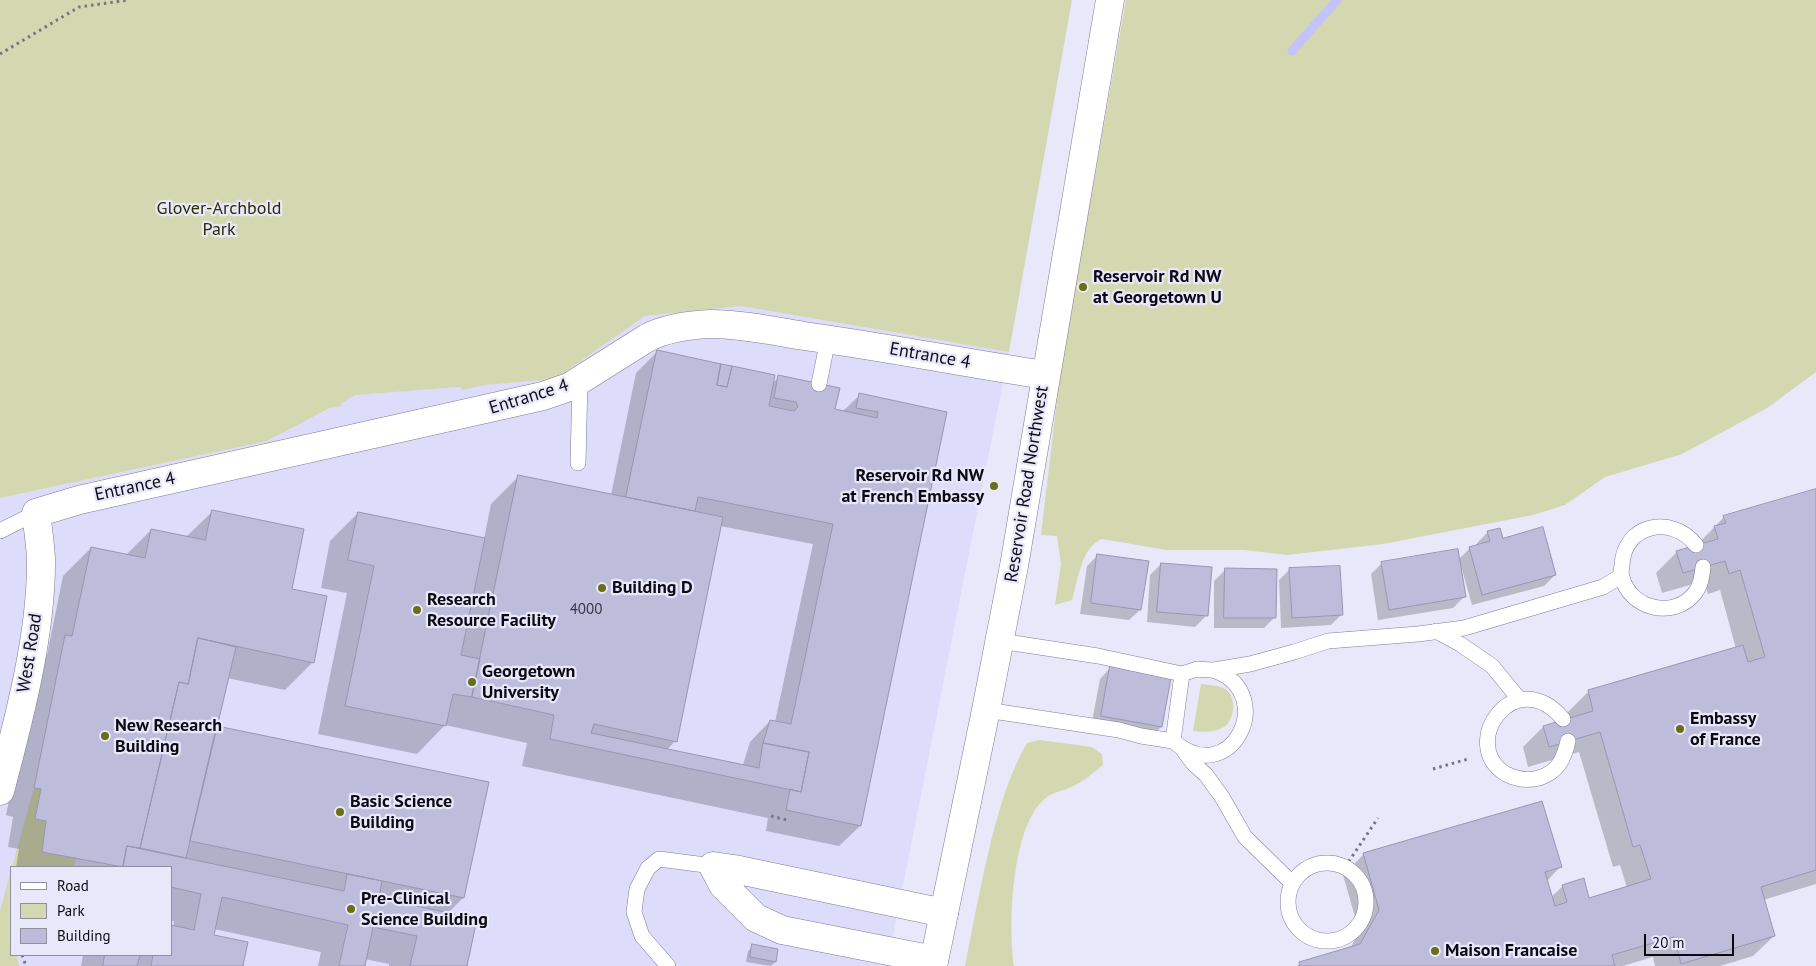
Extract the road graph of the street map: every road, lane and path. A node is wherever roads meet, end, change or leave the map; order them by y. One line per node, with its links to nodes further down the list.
1 (129, 0): 3 (path)
2 (1110, 0): 5 (street, Reservoir Road Northwest)
3 (0, 54)
4 (828, 339): 5 (street, Entrance 4); 6 (street, Entrance 4); 7 (lane)
5 (1045, 376): 15 (street, Reservoir Road Northwest)
6 (580, 380): 8 (lane); 9 (street, Entrance 4)
7 (819, 384)
8 (578, 463)
9 (36, 513): 10 (lane); 25 (street, West Road)
10 (0, 531)
11 (1696, 545): 13 (lane)
12 (1703, 567): 13 (lane)
13 (1621, 576): 14 (lane)
14 (1436, 632): 16 (lane); 18 (lane)
15 (1000, 640): 17 (lane); 19 (street, Reservoir Road Northwest)
16 (1214, 670): 17 (lane); 22 (lane)
17 (1182, 674): 22 (lane)
18 (1520, 700): 20 (lane); 23 (lane)
19 (986, 710): 22 (lane); 32 (street, Reservoir Road Northwest)
20 (1563, 720)
21 (1568, 742): 23 (lane)
22 (1178, 746): 31 (lane)
23 (1490, 753): 24 (path)
24 (1433, 770)
25 (0, 791)
26 (771, 816): 28 (path)
27 (1378, 818): 30 (path)
28 (786, 820)
29 (713, 866): 32 (street); 33 (street); 34 (lane)
30 (1345, 867): 31 (lane); 31 (lane)
31 (1292, 883)
32 (944, 912): 33 (street, Reservoir Road Northwest)
33 (933, 963)
34 (668, 966)

